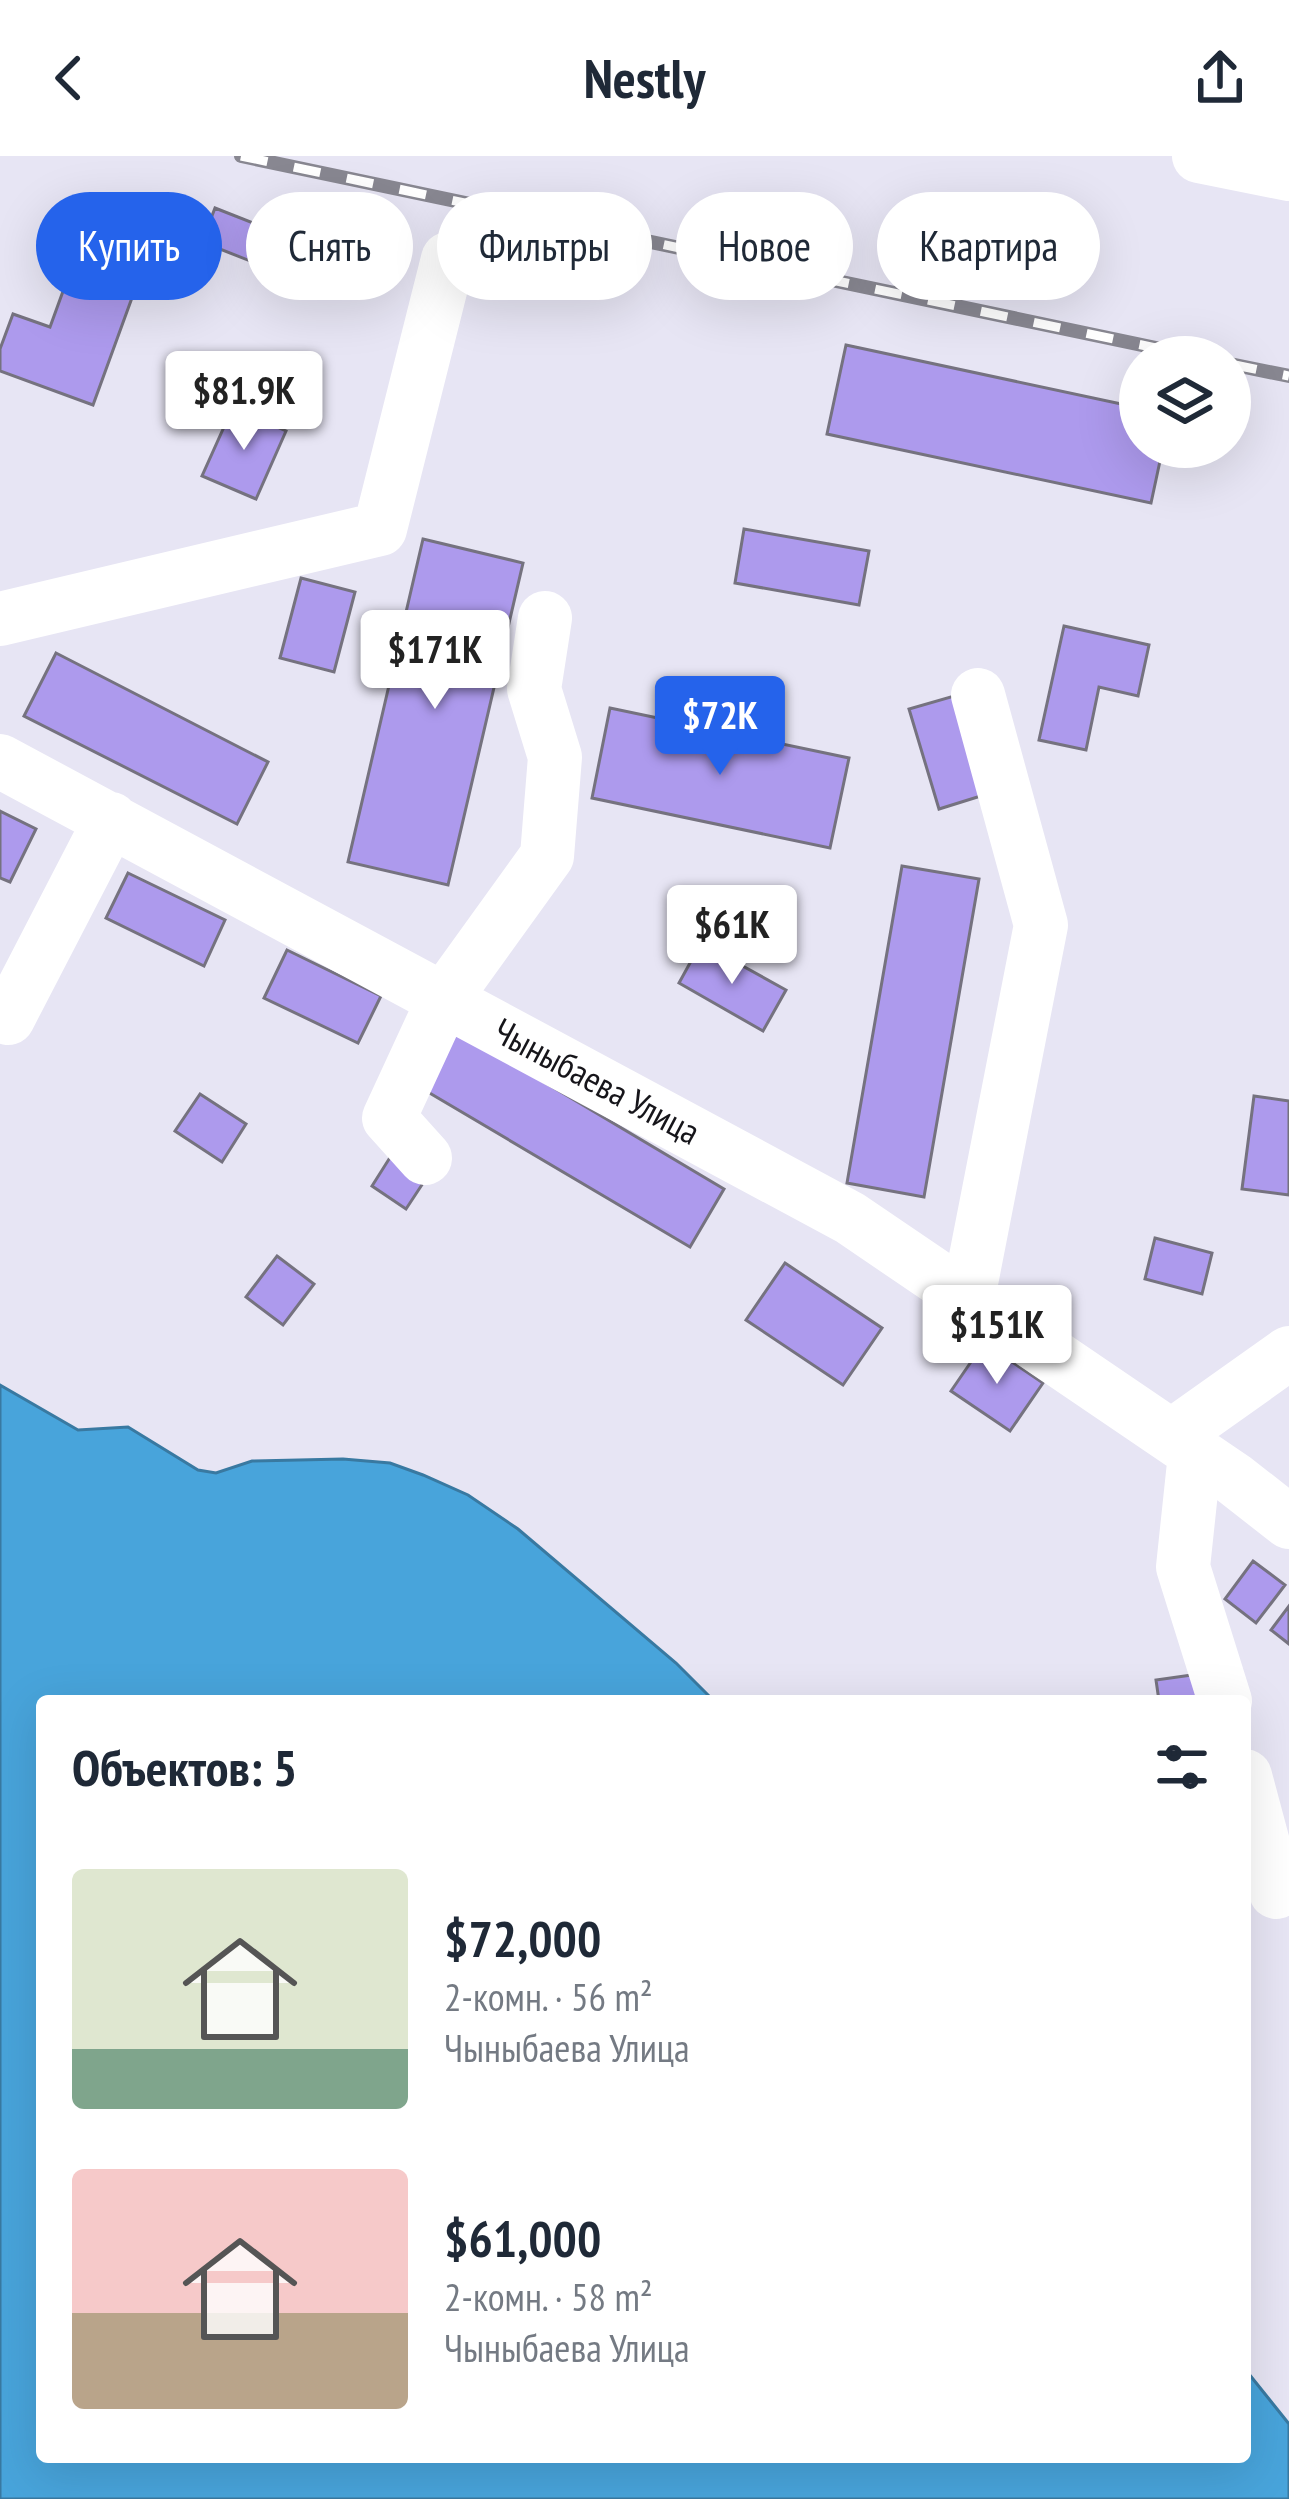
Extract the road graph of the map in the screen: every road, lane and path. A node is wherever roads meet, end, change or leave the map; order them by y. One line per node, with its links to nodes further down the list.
1 (1199, 156): 2 (street)
2 (1289, 174)
3 (438, 300): 5 (street)
4 (544, 618): 9 (street)
5 (0, 619)
6 (978, 695): 12 (street)
7 (0, 761): 8 (street, Чыныбаева Улица)
8 (111, 819): 9 (street, Чыныбаева Улица); 10 (street)
9 (444, 999): 11 (street); 12 (street, Чыныбаева Улица)
10 (8, 1018)
11 (425, 1158)
12 (968, 1298): 14 (street, Чыныбаева Улица)
13 (1289, 1353): 14 (street)
14 (1184, 1445): 15 (street, Чыныбаева Улица); 16 (street)
15 (1289, 1522)
16 (1223, 1695)
17 (1251, 1798): 18 (street)
18 (1276, 1892)

